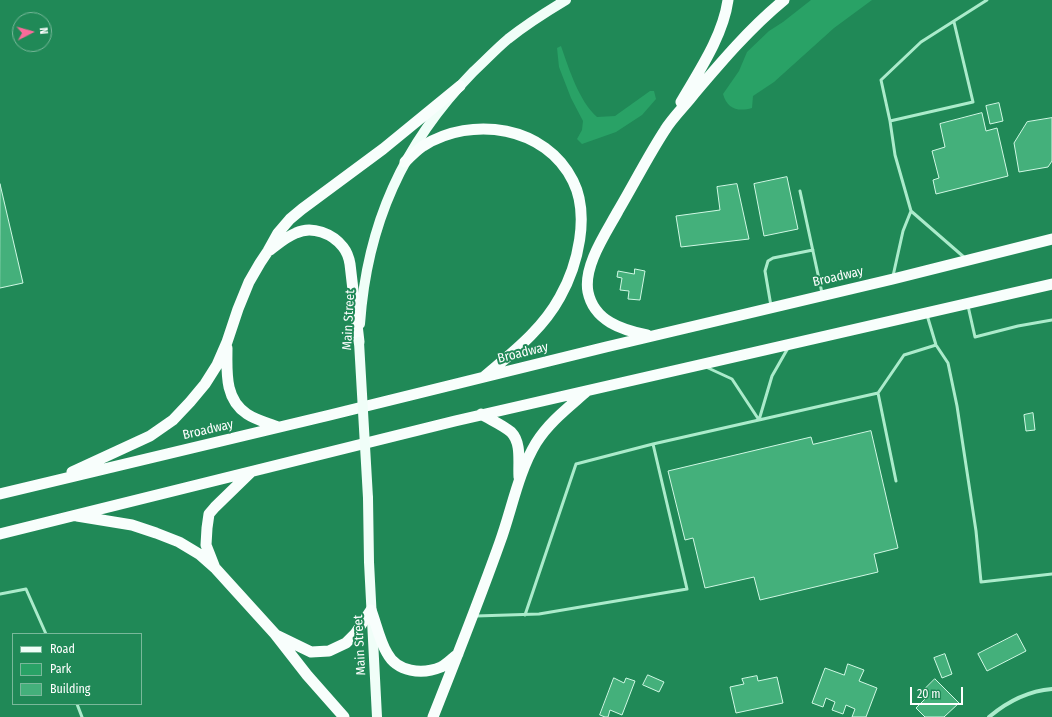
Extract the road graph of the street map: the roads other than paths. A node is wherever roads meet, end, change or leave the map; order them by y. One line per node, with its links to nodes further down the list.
1 (566, 0): 6 (main road, Main Street)
2 (728, 0): 8 (highway)
3 (784, 0): 8 (highway)
4 (987, 0): 5 (lane)
5 (954, 22): 7 (lane); 7 (lane)
6 (460, 86): 9 (main road, Main Street); 14 (highway)
7 (890, 121): 11 (lane)
8 (666, 128): 23 (highway)
9 (405, 162): 25 (main road, Main Street); 29 (highway)
10 (800, 190): 13 (lane)
11 (911, 211): 15 (lane); 16 (lane)
12 (1052, 239): 15 (highway, Broadway)
13 (813, 250): 18 (lane); 20 (lane)
14 (268, 251): 24 (highway); 25 (highway)
15 (968, 260): 16 (highway, Broadway)
16 (893, 279): 18 (highway, Broadway)
17 (1052, 284): 19 (highway)
18 (822, 295): 20 (highway, Broadway)
19 (967, 304): 21 (highway); 22 (lane)
20 (771, 307): 23 (highway, Broadway)
21 (927, 313): 26 (highway); 27 (lane)
22 (1052, 320)
23 (650, 336): 29 (highway, Broadway)
24 (227, 342): 34 (highway); 39 (highway)
25 (360, 342): 46 (main road, Main Street, bridge)
26 (790, 344): 28 (highway); 33 (lane)
27 (936, 345): 31 (lane); 44 (lane)
28 (701, 365): 30 (highway); 33 (lane)
29 (482, 378): 34 (highway, Broadway)
30 (587, 391): 32 (highway); 37 (highway)
31 (878, 393): 33 (lane); 38 (lane)
32 (481, 414): 36 (highway); 37 (highway)
33 (759, 420): 35 (lane)
34 (278, 427): 39 (highway, Broadway)
35 (653, 444): 47 (lane); 47 (lane)
36 (252, 471): 41 (highway); 43 (highway)
37 (519, 481): 48 (highway)
38 (896, 481)
39 (50, 483): 40 (highway, Broadway)
40 (0, 494)
41 (72, 516): 42 (highway); 43 (highway)
42 (0, 534)
43 (216, 568): 50 (highway)
44 (1052, 574)
45 (0, 594): 49 (lane)
46 (371, 610): 50 (highway); 51 (highway); 56 (main road, Main Street)
47 (525, 615): 48 (lane)
48 (473, 616): 51 (highway)
49 (46, 633)
50 (275, 634): 55 (highway)
51 (458, 654): 57 (highway)
52 (1052, 689): 58 (street)
53 (77, 705): 54 (lane)
54 (82, 717)
55 (344, 717)
56 (377, 717)
57 (433, 717)
58 (989, 717)

